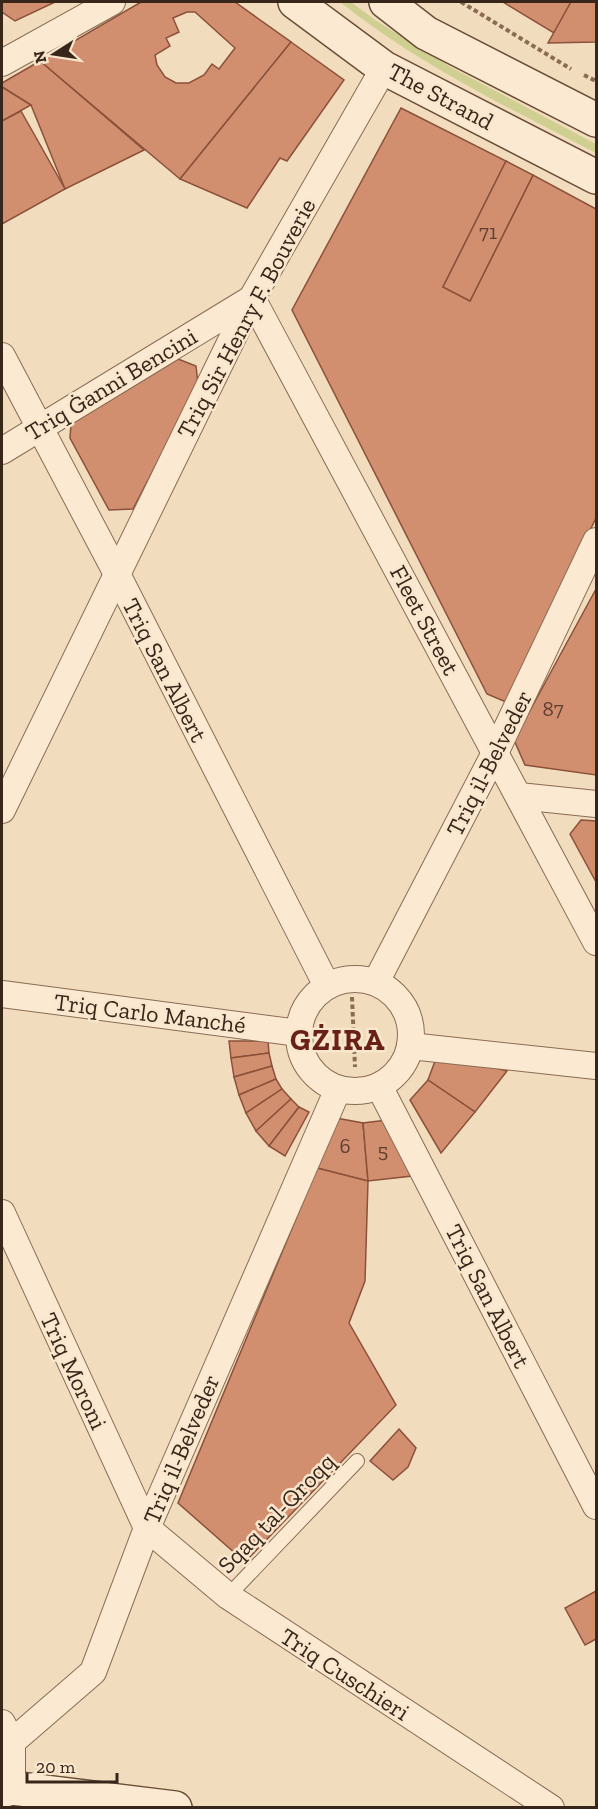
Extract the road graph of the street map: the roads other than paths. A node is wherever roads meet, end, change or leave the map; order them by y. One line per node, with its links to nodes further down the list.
1 (112, 2): 4 (street)
2 (294, 2): 5 (main road, The Strand)
3 (386, 2): 6 (main road, The Strand)
4 (2, 63)
5 (384, 68): 7 (main road, The Strand); 8 (street, Triq Sir Henry F. Bouverie)
6 (597, 120)
7 (597, 177)
8 (252, 298): 10 (street, Triq Ġanni Bencini); 13 (street, Triq Sir Henry F. Bouverie); 14 (street, Fleet Street)
9 (2, 356): 10 (street, Triq San Albert)
10 (40, 428): 11 (street, Triq Ġanni Bencini); 13 (street, Triq San Albert)
11 (2, 451)
12 (597, 541): 14 (street, Triq il-Belveder)
13 (117, 574): 17 (street, Triq Sir Henry F. Bouverie); 20 (street, Triq San Albert)
14 (496, 751): 15 (street, Fleet Street); 19 (street, Triq il-Belveder)
15 (519, 796): 16 (street); 18 (street, Fleet Street)
16 (597, 804)
17 (2, 810)
18 (597, 942)
19 (364, 980): 20 (street); 23 (street)
20 (327, 986): 22 (street)
21 (2, 994): 22 (street, Triq Carlo Manché)
22 (299, 1032): 25 (street)
23 (411, 1046): 24 (street); 25 (street)
24 (597, 1066)
25 (358, 1088): 28 (street, Triq San Albert); 29 (street, Triq il-Belveder)
26 (2, 1213): 29 (street, Triq Moroni)
27 (357, 1461): 30 (lane, Sqaq tal-Qroqq)
28 (597, 1506)
29 (147, 1528): 30 (street, Triq Cuschieri); 31 (street, Triq il-Belveder)
30 (228, 1596): 34 (street, Triq Cuschieri)
31 (7, 1733): 32 (street, Triq il-Belveder)
32 (7, 1790): 33 (main road)
33 (175, 1808)
34 (551, 1808)

